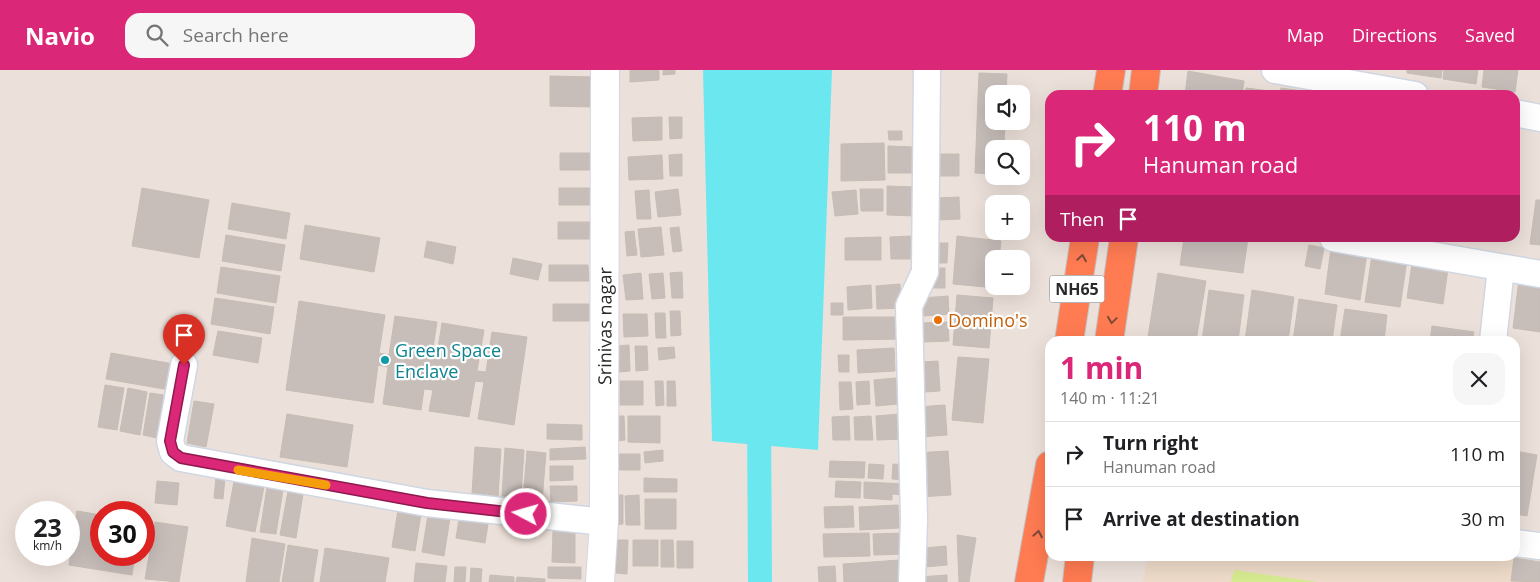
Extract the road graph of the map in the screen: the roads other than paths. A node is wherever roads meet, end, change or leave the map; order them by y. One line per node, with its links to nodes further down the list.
1 (605, 70): 21 (street, Srinivas nagar)
2 (927, 70): 26 (street)
3 (1111, 70): 6 (highway)
4 (1146, 70): 7 (highway)
5 (1275, 70): 8 (street)
6 (1108, 90)
7 (1144, 90)
8 (1387, 90)
9 (1520, 114): 10 (street)
10 (1540, 118)
11 (1084, 242): 16 (highway, NH65, one-way to 11)
12 (1123, 242): 17 (highway, NH65, one-way to 17)
13 (1355, 242): 14 (street)
14 (1501, 268): 15 (street); 18 (street)
15 (1540, 274)
16 (1070, 336)
17 (1110, 336)
18 (1494, 336)
19 (184, 365): 21 (street)
20 (1045, 492): 27 (highway, one-way to 20)
21 (604, 522): 25 (street, Srinivas nagar)
22 (1520, 543): 23 (street)
23 (1540, 546)
24 (1079, 561): 28 (highway)
25 (600, 582)
26 (912, 582)
27 (1029, 582)
28 (1077, 582)

